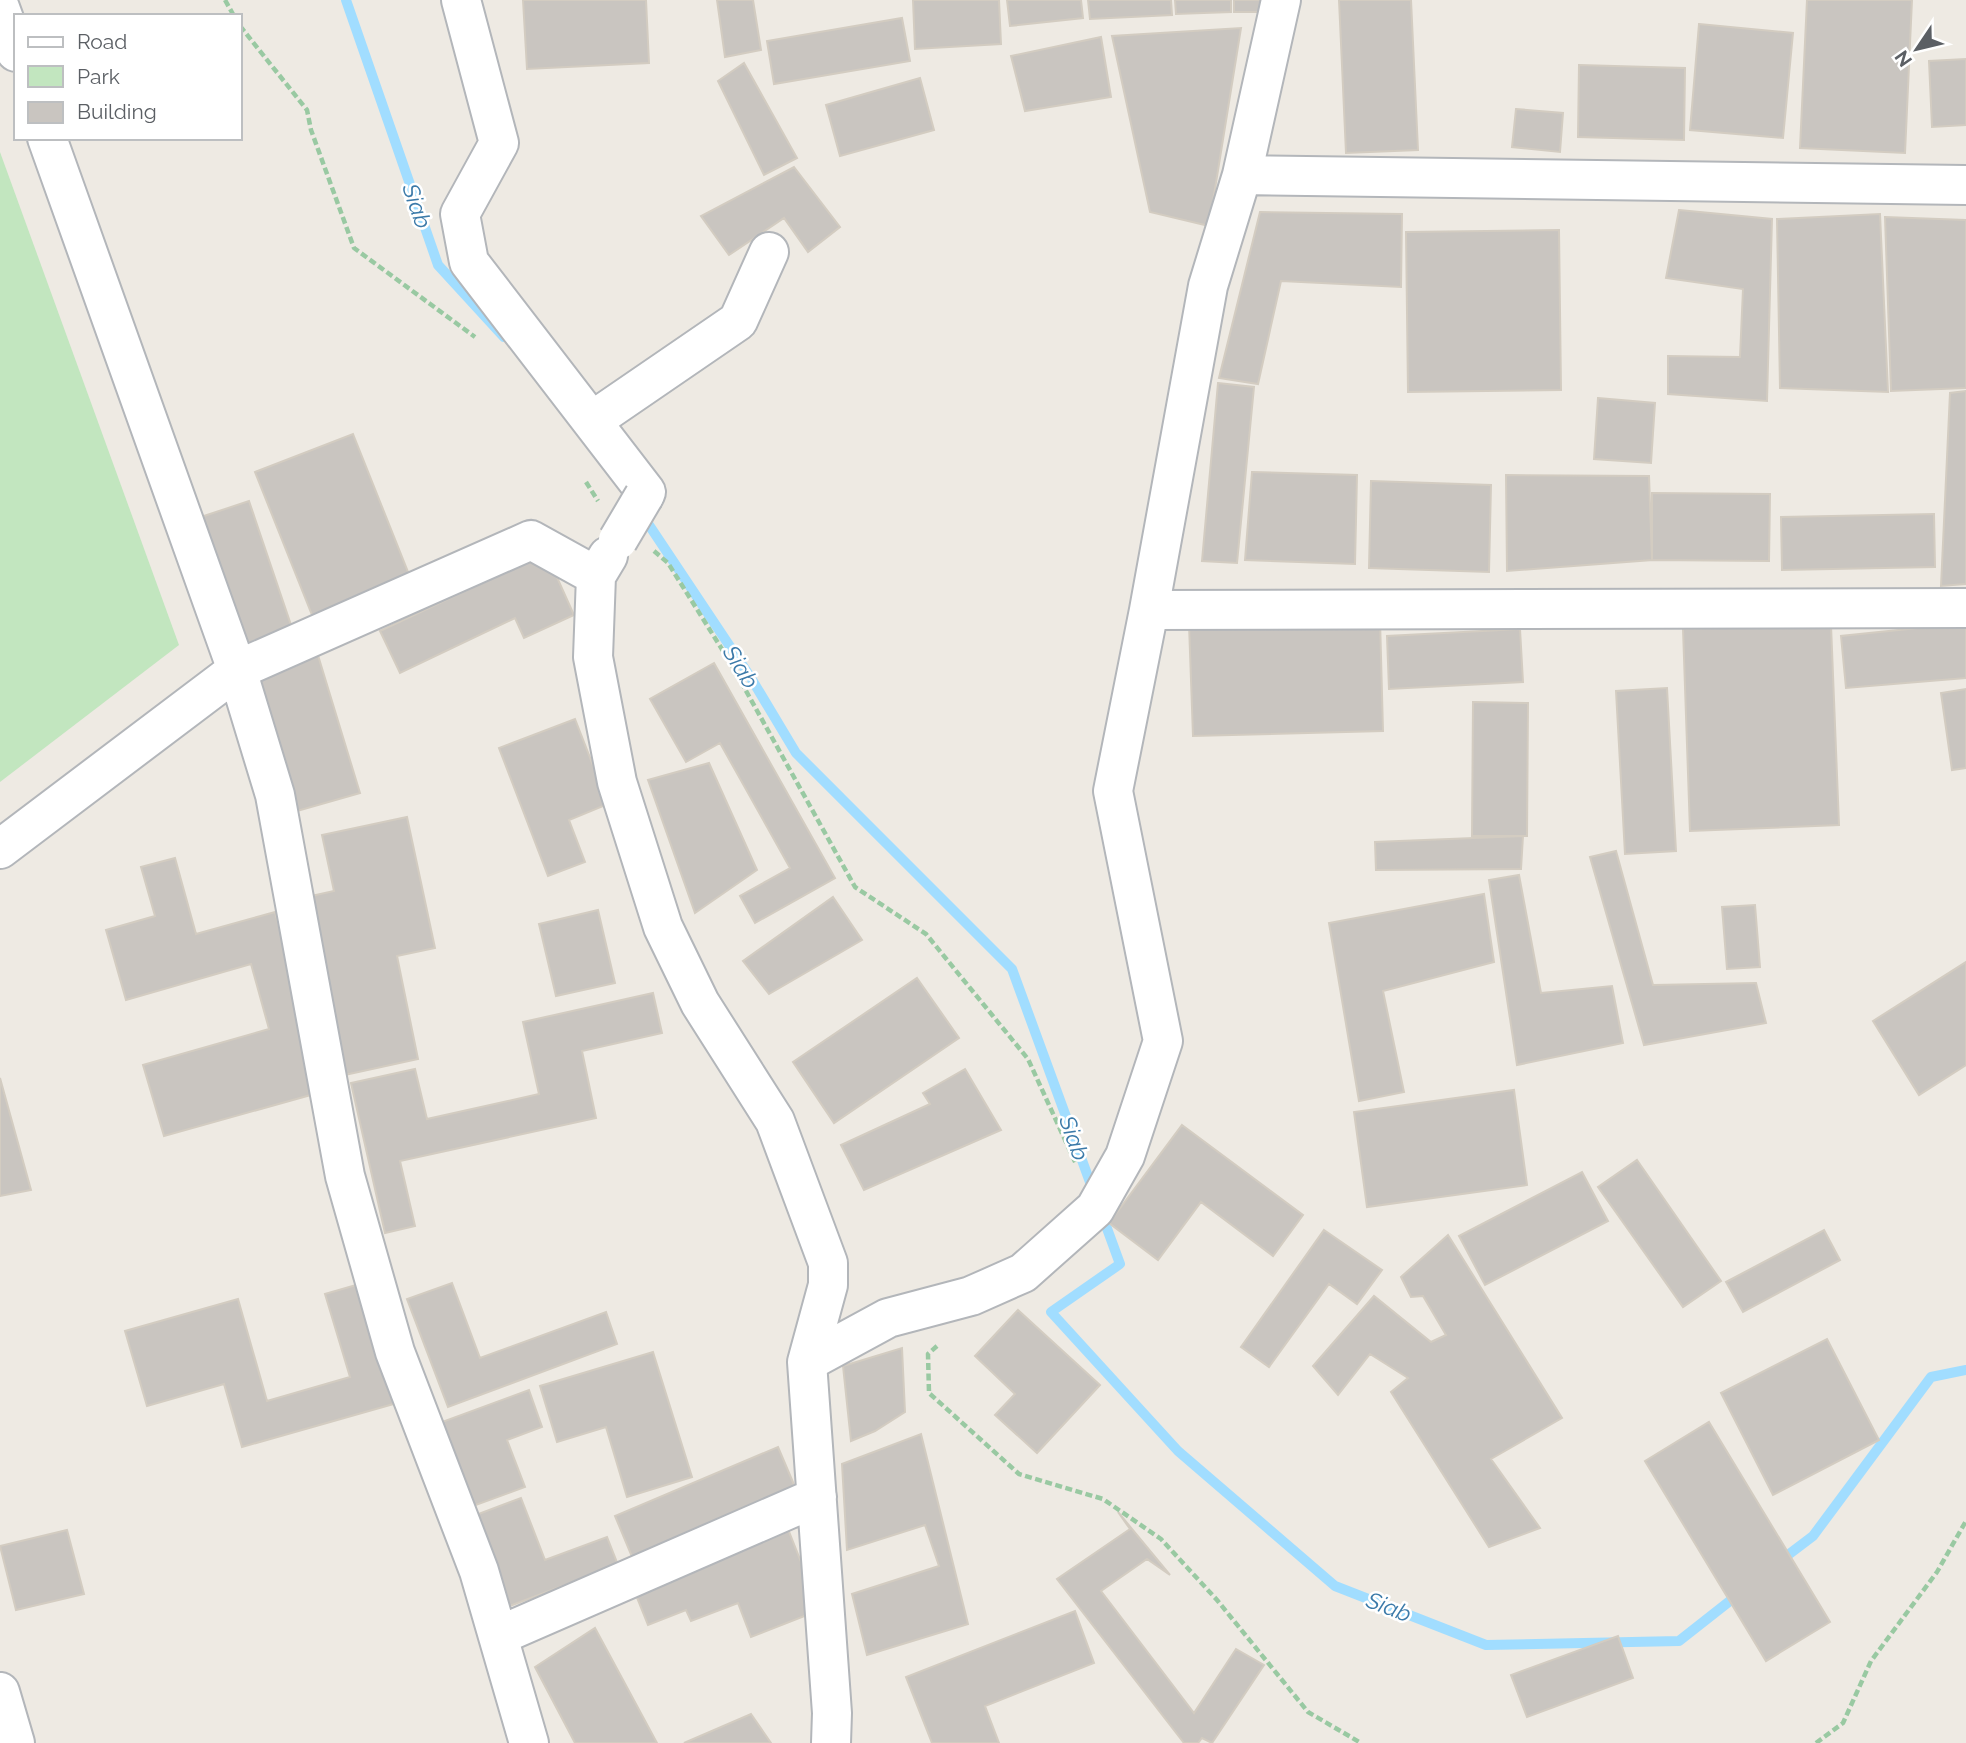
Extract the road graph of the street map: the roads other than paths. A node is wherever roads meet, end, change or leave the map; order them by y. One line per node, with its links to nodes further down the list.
1 (461, 0): 9 (street)
2 (1281, 0): 6 (street)
3 (0, 8): 4 (street)
4 (14, 46)
5 (48, 140): 13 (street)
6 (1242, 175): 7 (street); 12 (street)
7 (1966, 185)
8 (769, 252): 9 (street)
9 (592, 421): 10 (street, bridge)
10 (596, 576): 13 (street); 15 (street)
11 (1966, 608): 12 (street)
12 (1149, 610): 15 (street)
13 (237, 670): 14 (street); 17 (street)
14 (0, 849)
15 (807, 1362): 16 (street)
16 (817, 1497): 17 (street); 21 (street)
17 (498, 1636): 20 (street)
18 (0, 1692): 19 (street)
19 (15, 1743)
20 (529, 1743)
21 (831, 1743)

